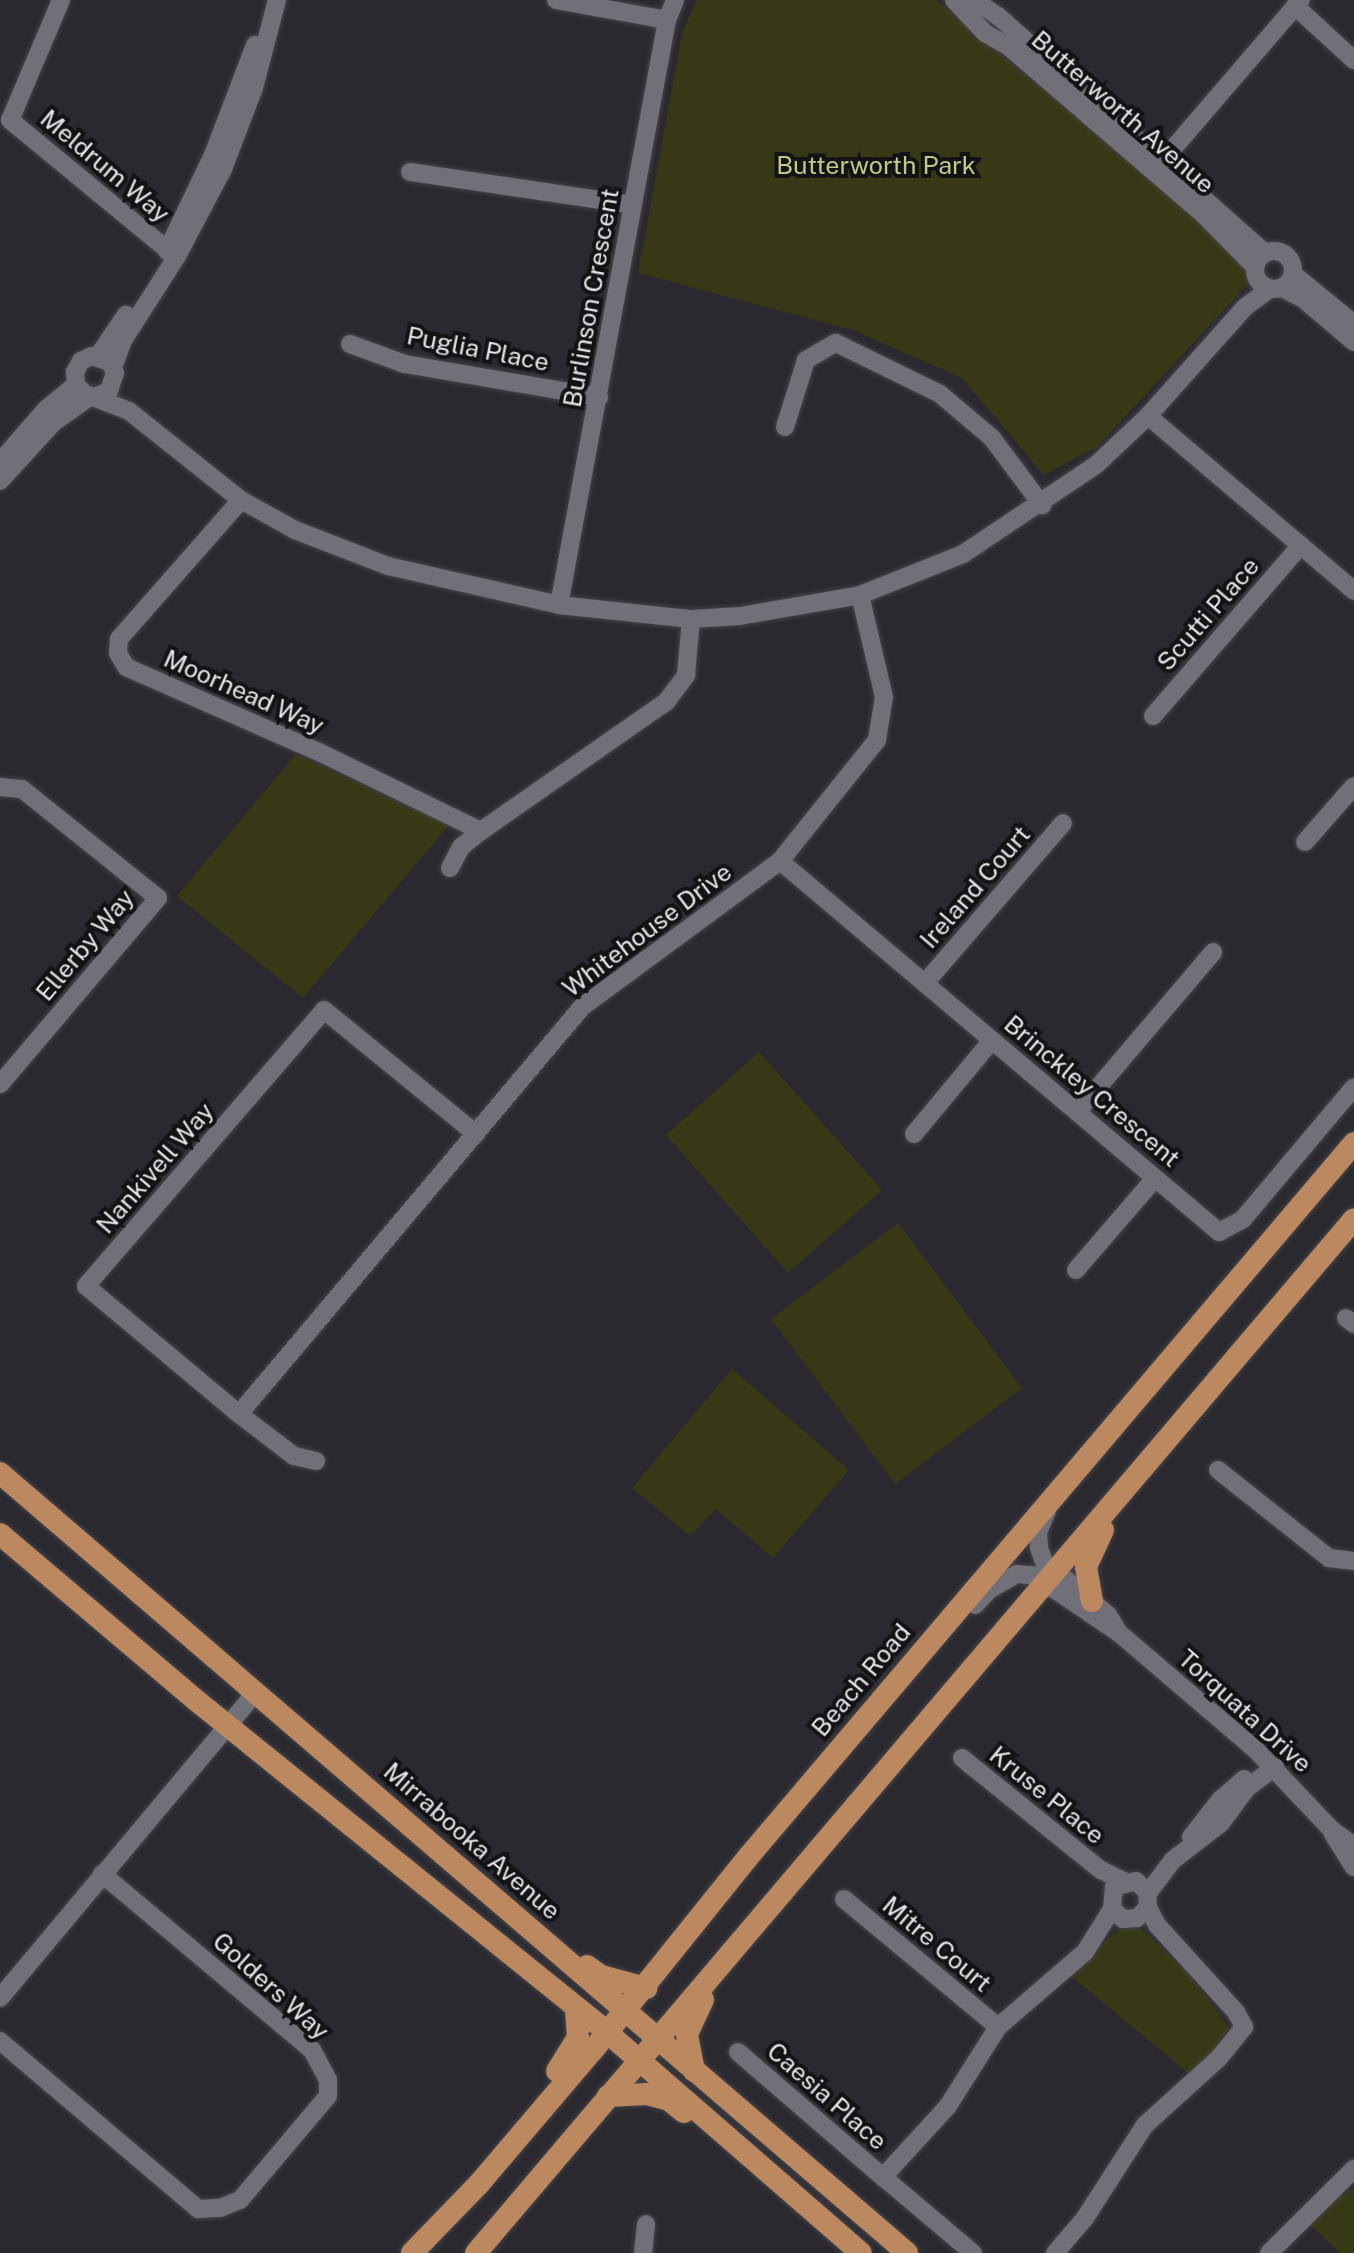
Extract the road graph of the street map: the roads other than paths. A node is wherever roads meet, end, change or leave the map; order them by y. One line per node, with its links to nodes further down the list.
1 (61, 0): 14 (street, Meldrum Way)
2 (266, 0): 14 (street)
3 (277, 0): 14 (street)
4 (556, 0): 9 (street)
5 (675, 0): 9 (street, Burlinson Crescent)
6 (954, 0): 11 (street, Butterworth Avenue)
7 (974, 0): 11 (street, Butterworth Avenue)
8 (1298, 3): 10 (street); 11 (street)
9 (667, 20): 13 (street, Burlinson Crescent)
10 (1354, 60)
11 (1158, 166): 15 (street, Butterworth Avenue)
12 (410, 172): 13 (street)
13 (633, 206): 20 (street, Burlinson Crescent)
14 (172, 254): 19 (street)
15 (1270, 275): 16 (street, Butterworth Avenue); 17 (street, Butterworth Avenue); 21 (street)
16 (1354, 324)
17 (1354, 342)
18 (350, 344): 20 (street, Puglia Place)
19 (98, 381): 23 (street); 24 (street); 25 (street)
20 (599, 397): 30 (street, Burlinson Crescent)
21 (1148, 416): 26 (street); 27 (street)
22 (785, 427): 26 (street)
23 (0, 462)
24 (0, 481)
25 (241, 500): 30 (street); 36 (street, Moorhead Way)
26 (1042, 505): 29 (street)
27 (1300, 545): 28 (street); 32 (street, Scutti Place)
28 (1354, 590)
29 (860, 595): 31 (street); 38 (street, Whitehouse Drive)
30 (559, 605): 31 (street)
31 (691, 619): 36 (street)
32 (1153, 716)
33 (1354, 786): 37 (street)
34 (0, 787): 43 (street, Ellerby Way)
35 (1063, 824): 41 (street, Ireland Court)
36 (481, 832): 39 (street)
37 (1305, 842)
38 (780, 861): 41 (street, Brinckley Crescent); 46 (street, Whitehouse Drive)
39 (450, 868)
40 (1213, 952): 45 (street)
41 (924, 983): 42 (street, Brinckley Crescent)
42 (992, 1040): 45 (street, Brinckley Crescent); 47 (street)
43 (0, 1084)
44 (1354, 1087): 49 (street, Brinckley Crescent)
45 (1077, 1112): 49 (street, Brinckley Crescent)
46 (476, 1134): 52 (street, Whitehouse Drive); 52 (street, Nankivell Way)
47 (914, 1134)
48 (1354, 1143): 57 (main road, Beach Road)
49 (1155, 1178): 51 (street)
50 (1354, 1219): 54 (main road)
51 (1076, 1270)
52 (239, 1414): 53 (street, Nankivell Way)
53 (316, 1461)
54 (1143, 1468): 60 (main road); 61 (main road)
55 (1218, 1470): 59 (street)
56 (0, 1472): 64 (main road, Mirrabooka Avenue)
57 (1052, 1498): 60 (street); 63 (main road, Beach Road)
58 (0, 1534): 65 (main road)
59 (1354, 1561)
60 (1050, 1578): 61 (street, Torquata Drive); 62 (street, Torquata Drive); 63 (street); 75 (main road)
61 (1092, 1601): 62 (street, Torquata Drive)
62 (1119, 1633): 67 (street, Torquata Drive)
63 (906, 1669): 76 (main road, Beach Road)
64 (256, 1692): 65 (street); 71 (main road, Mirrabooka Avenue)
65 (228, 1726): 72 (street); 78 (main road)
66 (962, 1758): 74 (street, Kruse Place)
67 (1270, 1762): 68 (street, Torquata Drive); 74 (street)
68 (1332, 1830): 69 (street, Torquata Drive); 70 (street, Torquata Drive)
69 (1354, 1846)
70 (1354, 1867)
71 (462, 1868): 76 (main road); 79 (main road, Mirrabooka Avenue)
72 (102, 1874): 77 (street); 83 (street, Golders Way)
73 (844, 1899): 80 (street, Mitre Court)
74 (1130, 1900): 80 (street); 99 (street, Kruse Place)
75 (750, 1925): 82 (main road); 86 (main road)
76 (646, 1988): 79 (main road, Beach Road)
77 (0, 1998)
78 (576, 2007): 81 (main road); 88 (main road)
79 (626, 2012): 81 (main road, Beach Road); 82 (main road, Mirrabooka Avenue)
80 (998, 2027): 91 (street)
81 (608, 2032): 85 (main road); 88 (main road, Beach Road)
82 (656, 2039): 85 (main road); 86 (main road, Mirrabooka Avenue)
83 (0, 2041)
84 (738, 2052): 91 (street, Caesia Place)
85 (639, 2059): 87 (main road); 89 (main road)
86 (694, 2071): 97 (main road, Mirrabooka Avenue)
87 (608, 2096): 89 (main road); 94 (main road)
88 (497, 2161): 93 (main road, Beach Road)
89 (769, 2169): 96 (main road)
90 (1354, 2169): 100 (street)
91 (883, 2178): 98 (street, Caesia Place)
92 (646, 2224): 95 (street)
93 (412, 2253)
94 (476, 2253)
95 (644, 2253)
96 (861, 2253)
97 (906, 2253)
98 (972, 2253)
99 (1055, 2253)
100 (1270, 2253)

